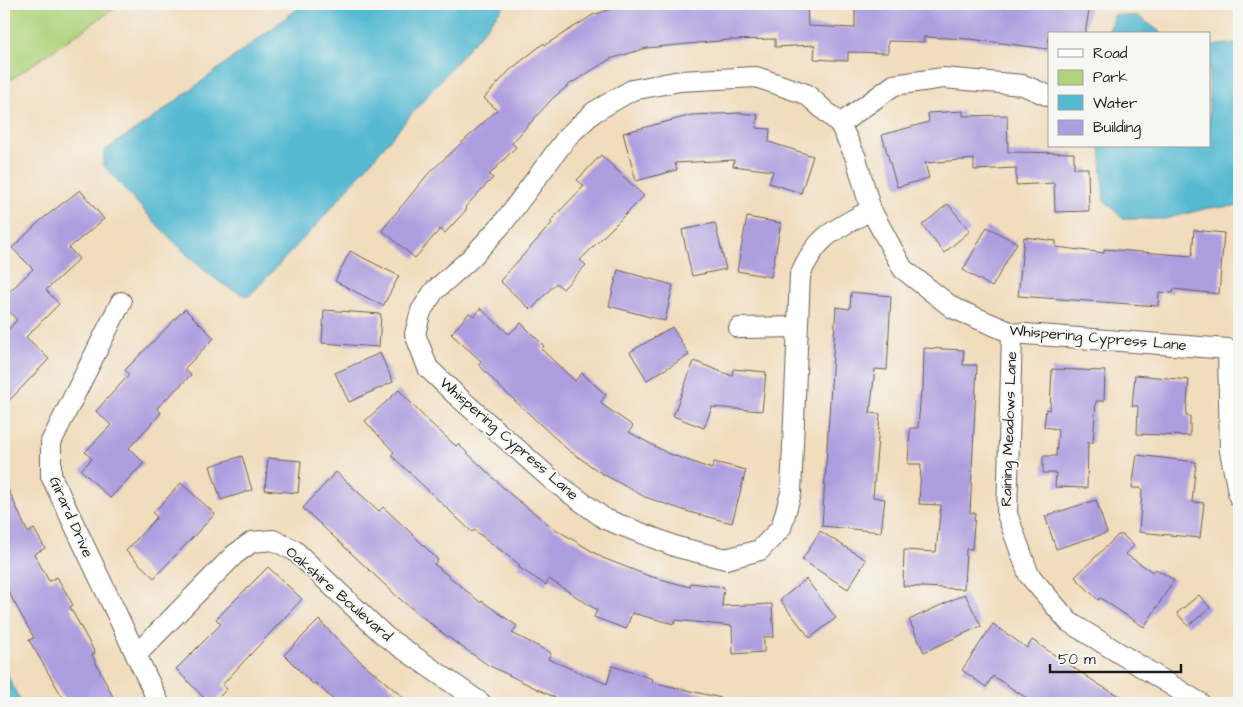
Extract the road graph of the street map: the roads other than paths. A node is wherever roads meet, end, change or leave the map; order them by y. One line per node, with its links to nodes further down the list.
1 (1048, 96): 2 (street)
2 (840, 124): 3 (street, Whispering Cypress Lane); 5 (street, Whispering Cypress Lane)
3 (872, 210): 5 (street, Whispering Cypress Lane); 7 (street, Whispering Cypress Lane)
4 (121, 302): 9 (street, Girard Drive)
5 (797, 326): 6 (street)
6 (739, 328)
7 (1012, 333): 8 (street, Whispering Cypress Lane); 12 (street, Raining Meadows Lane)
8 (1239, 498)
9 (136, 656): 10 (street, Oakshire Boulevard); 11 (street, Girard Drive)
10 (474, 702)
11 (158, 703)
12 (1200, 703)

